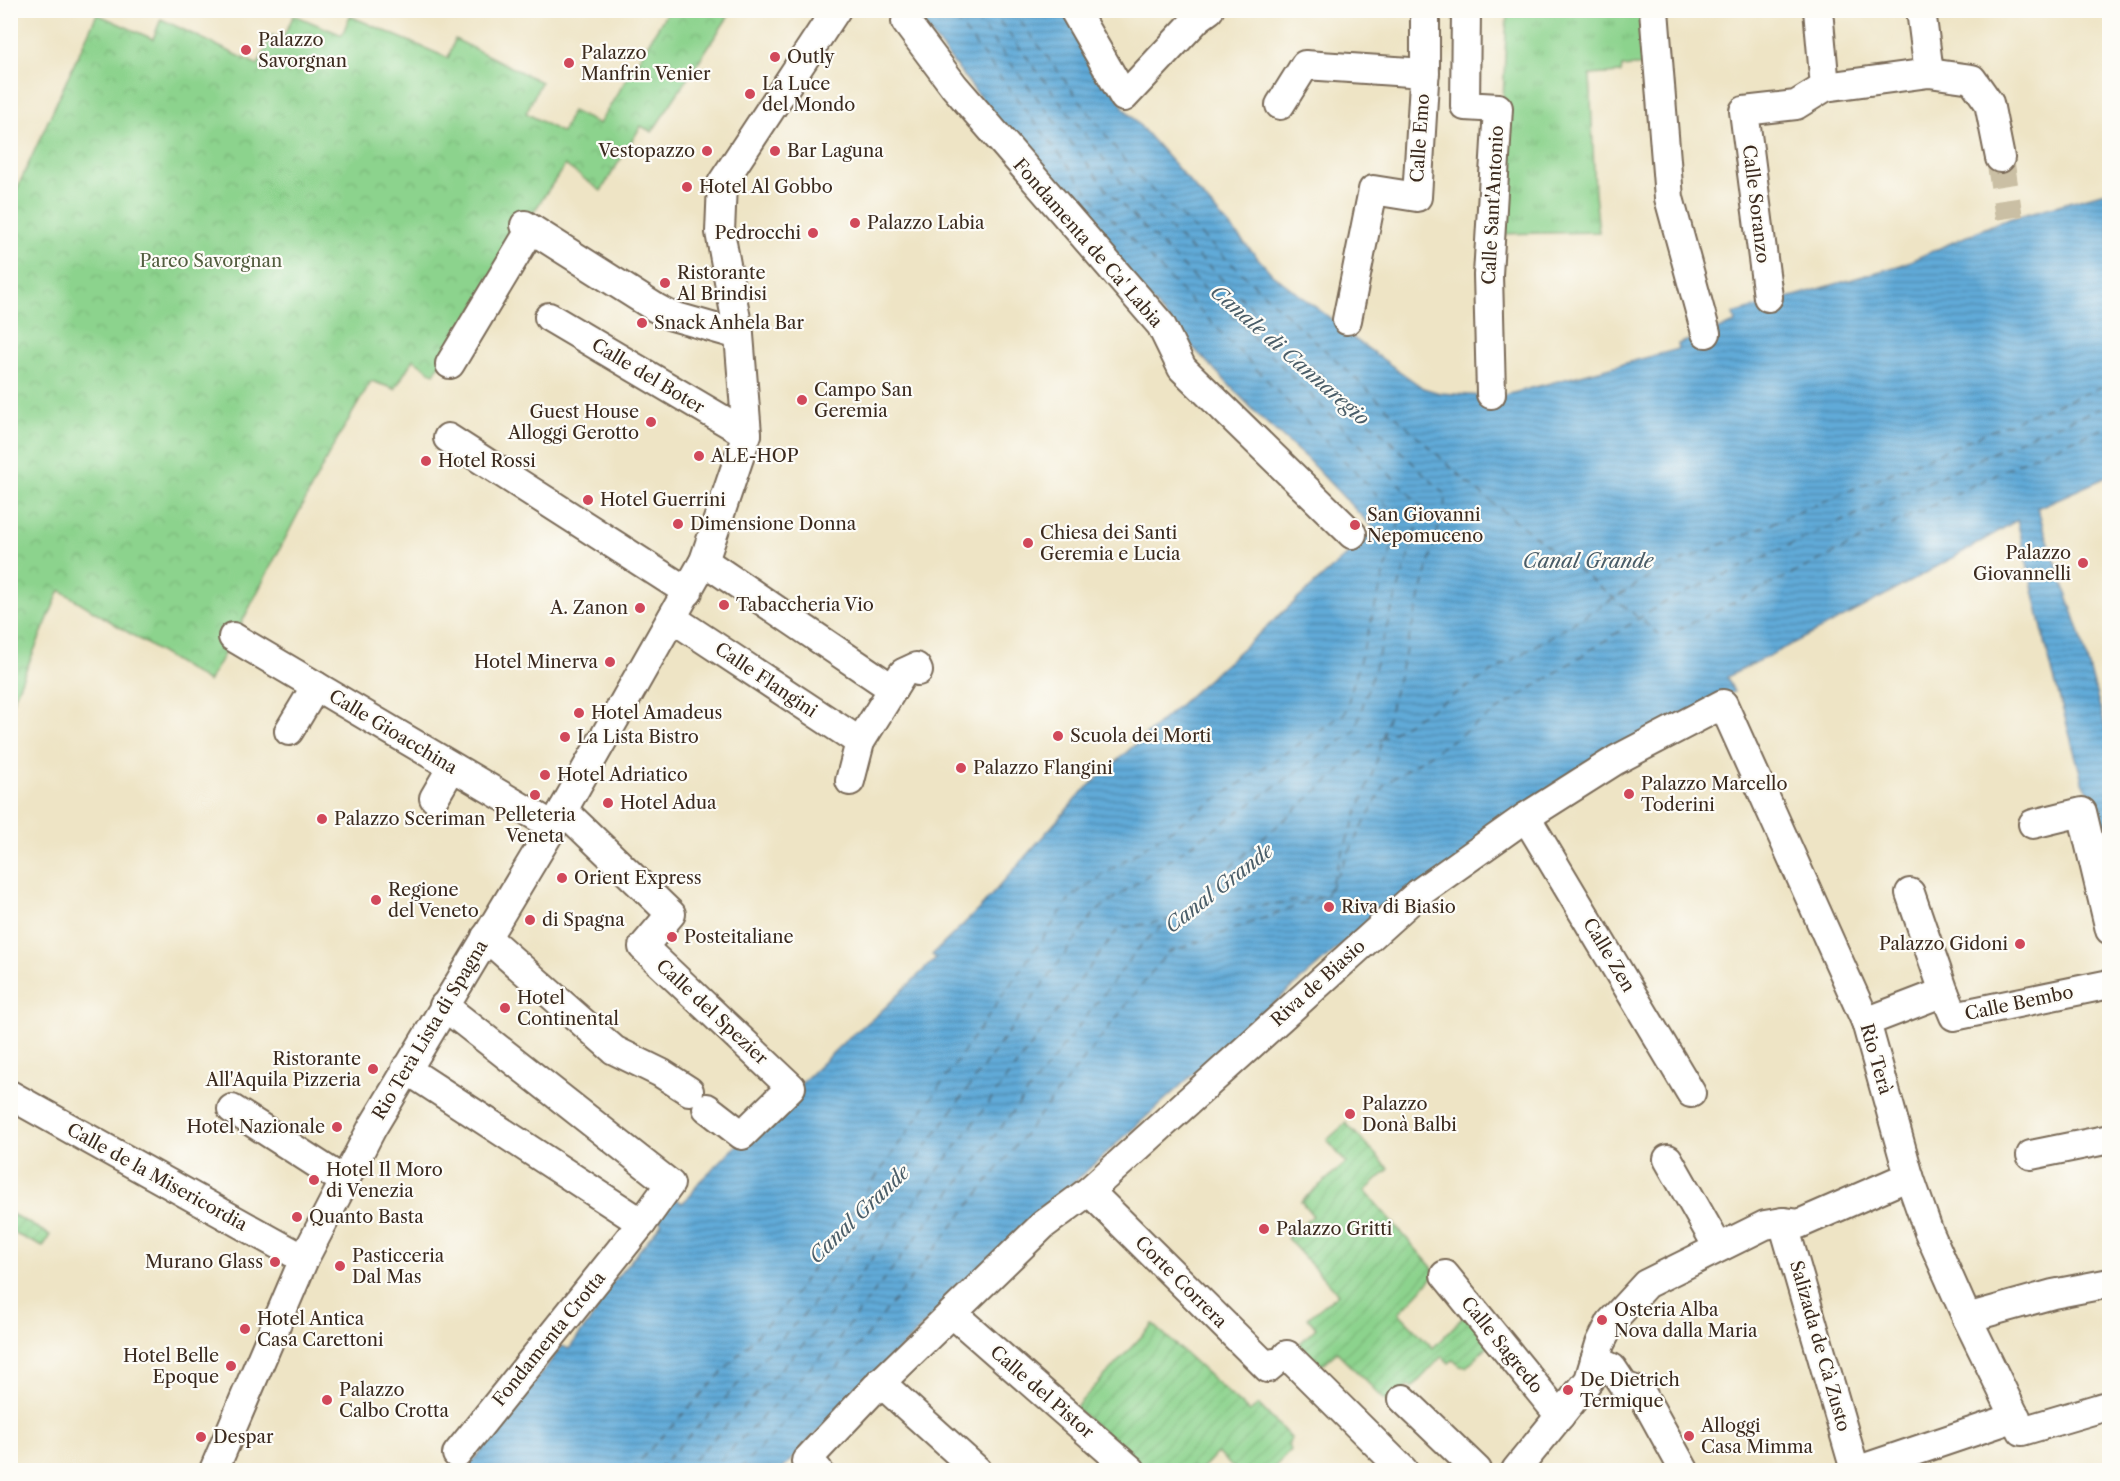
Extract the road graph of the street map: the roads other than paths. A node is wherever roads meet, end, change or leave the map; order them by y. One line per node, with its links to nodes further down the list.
1 (836, 10): 19 (street)
2 (1074, 10): 3 (street)
3 (1209, 10)
4 (1425, 10): 10 (street, Calle Emo)
5 (1466, 10): 21 (street, Calle Sant'Antonio)
6 (1654, 10): 18 (street)
7 (1818, 10): 12 (street)
8 (1921, 10): 11 (street)
9 (906, 22): 24 (street, Fondamenta de Ca' Labia)
10 (1425, 73): 13 (street); 17 (street, Calle Emo)
11 (1929, 73): 12 (street); 14 (street)
12 (1825, 87): 15 (street, Calle Soranzo)
13 (1280, 105)
14 (2000, 158)
15 (1768, 297)
16 (549, 317): 22 (street, Calle del Boter)
17 (1347, 320)
18 (1706, 333)
19 (739, 335): 20 (street); 22 (street)
20 (450, 364)
21 (1491, 394)
22 (747, 434): 25 (street)
23 (448, 438): 25 (street)
24 (1352, 534)
25 (696, 576): 26 (street, Rio Terà Lista di Spagna); 30 (street)
26 (672, 618): 33 (street, Calle Flangini); 38 (street, Rio Terà Lista di Spagna)
27 (233, 637): 29 (street, Calle Gioacchina)
28 (918, 671): 30 (street)
29 (316, 686): 32 (street); 34 (street, Calle Gioacchina)
30 (890, 693): 33 (street)
31 (1723, 705): 37 (street, Riva de Biasio); 46 (street, Rio Terà)
32 (289, 731)
33 (860, 742): 35 (street)
34 (452, 767): 36 (street); 38 (street, Calle Gioacchina)
35 (850, 781)
36 (434, 798)
37 (1526, 817): 48 (street, Calle Zen); 56 (street, Riva de Biasio)
38 (558, 818): 42 (street, Rio Terà Lista di Spagna); 42 (street, Calle del Spezier)
39 (2033, 824): 41 (street)
40 (1910, 893): 44 (street, Calle Bembo)
41 (2109, 930)
42 (486, 937): 45 (street, Rio Terà Lista di Spagna)
43 (2109, 984): 44 (street, Calle Bembo)
44 (1944, 992): 46 (street, Calle Bembo)
45 (444, 1005): 47 (street, Rio Terà Lista di Spagna); 58 (street, Fondamenta Crotta)
46 (1866, 1022): 54 (street, Rio Terà)
47 (406, 1069): 55 (street, Rio Terà Lista di Spagna); 58 (street)
48 (1691, 1094)
49 (10, 1095): 60 (street, Calle de la Misericordia)
50 (232, 1109): 55 (street)
51 (2109, 1139): 52 (street)
52 (2031, 1155)
53 (1668, 1159): 59 (street)
54 (1909, 1176): 57 (street); 64 (street, Rio Terà)
55 (344, 1181): 60 (street, Rio Terà Lista di Spagna)
56 (1089, 1191): 63 (street, Riva de Biasio); 77 (street, Corte Correra)
57 (1783, 1222): 59 (street); 80 (street, Salizada de Cà Zusto)
58 (642, 1223): 71 (street, Fondamenta Crotta)
59 (1718, 1248): 65 (street)
60 (304, 1259): 74 (street, Rio Terà Lista di Spagna)
61 (1445, 1275): 69 (street, Calle Sagredo)
62 (2109, 1283): 64 (street)
63 (952, 1314): 66 (street, Riva de Biasio); 76 (street, Calle del Pistor)
64 (1967, 1318): 70 (street, Rio Terà)
65 (1595, 1360): 69 (street); 79 (street)
66 (880, 1382): 72 (street, Riva de Biasio); 75 (street)
67 (1404, 1399): 78 (street)
68 (2109, 1405): 70 (street)
69 (1560, 1416): 73 (street)
70 (2016, 1417): 80 (street)
71 (457, 1454)
72 (812, 1466)
73 (1521, 1469)
74 (214, 1470)
75 (977, 1470)
76 (1131, 1470)
77 (1403, 1470)
78 (1477, 1470)
79 (1684, 1470)
80 (1857, 1470)

